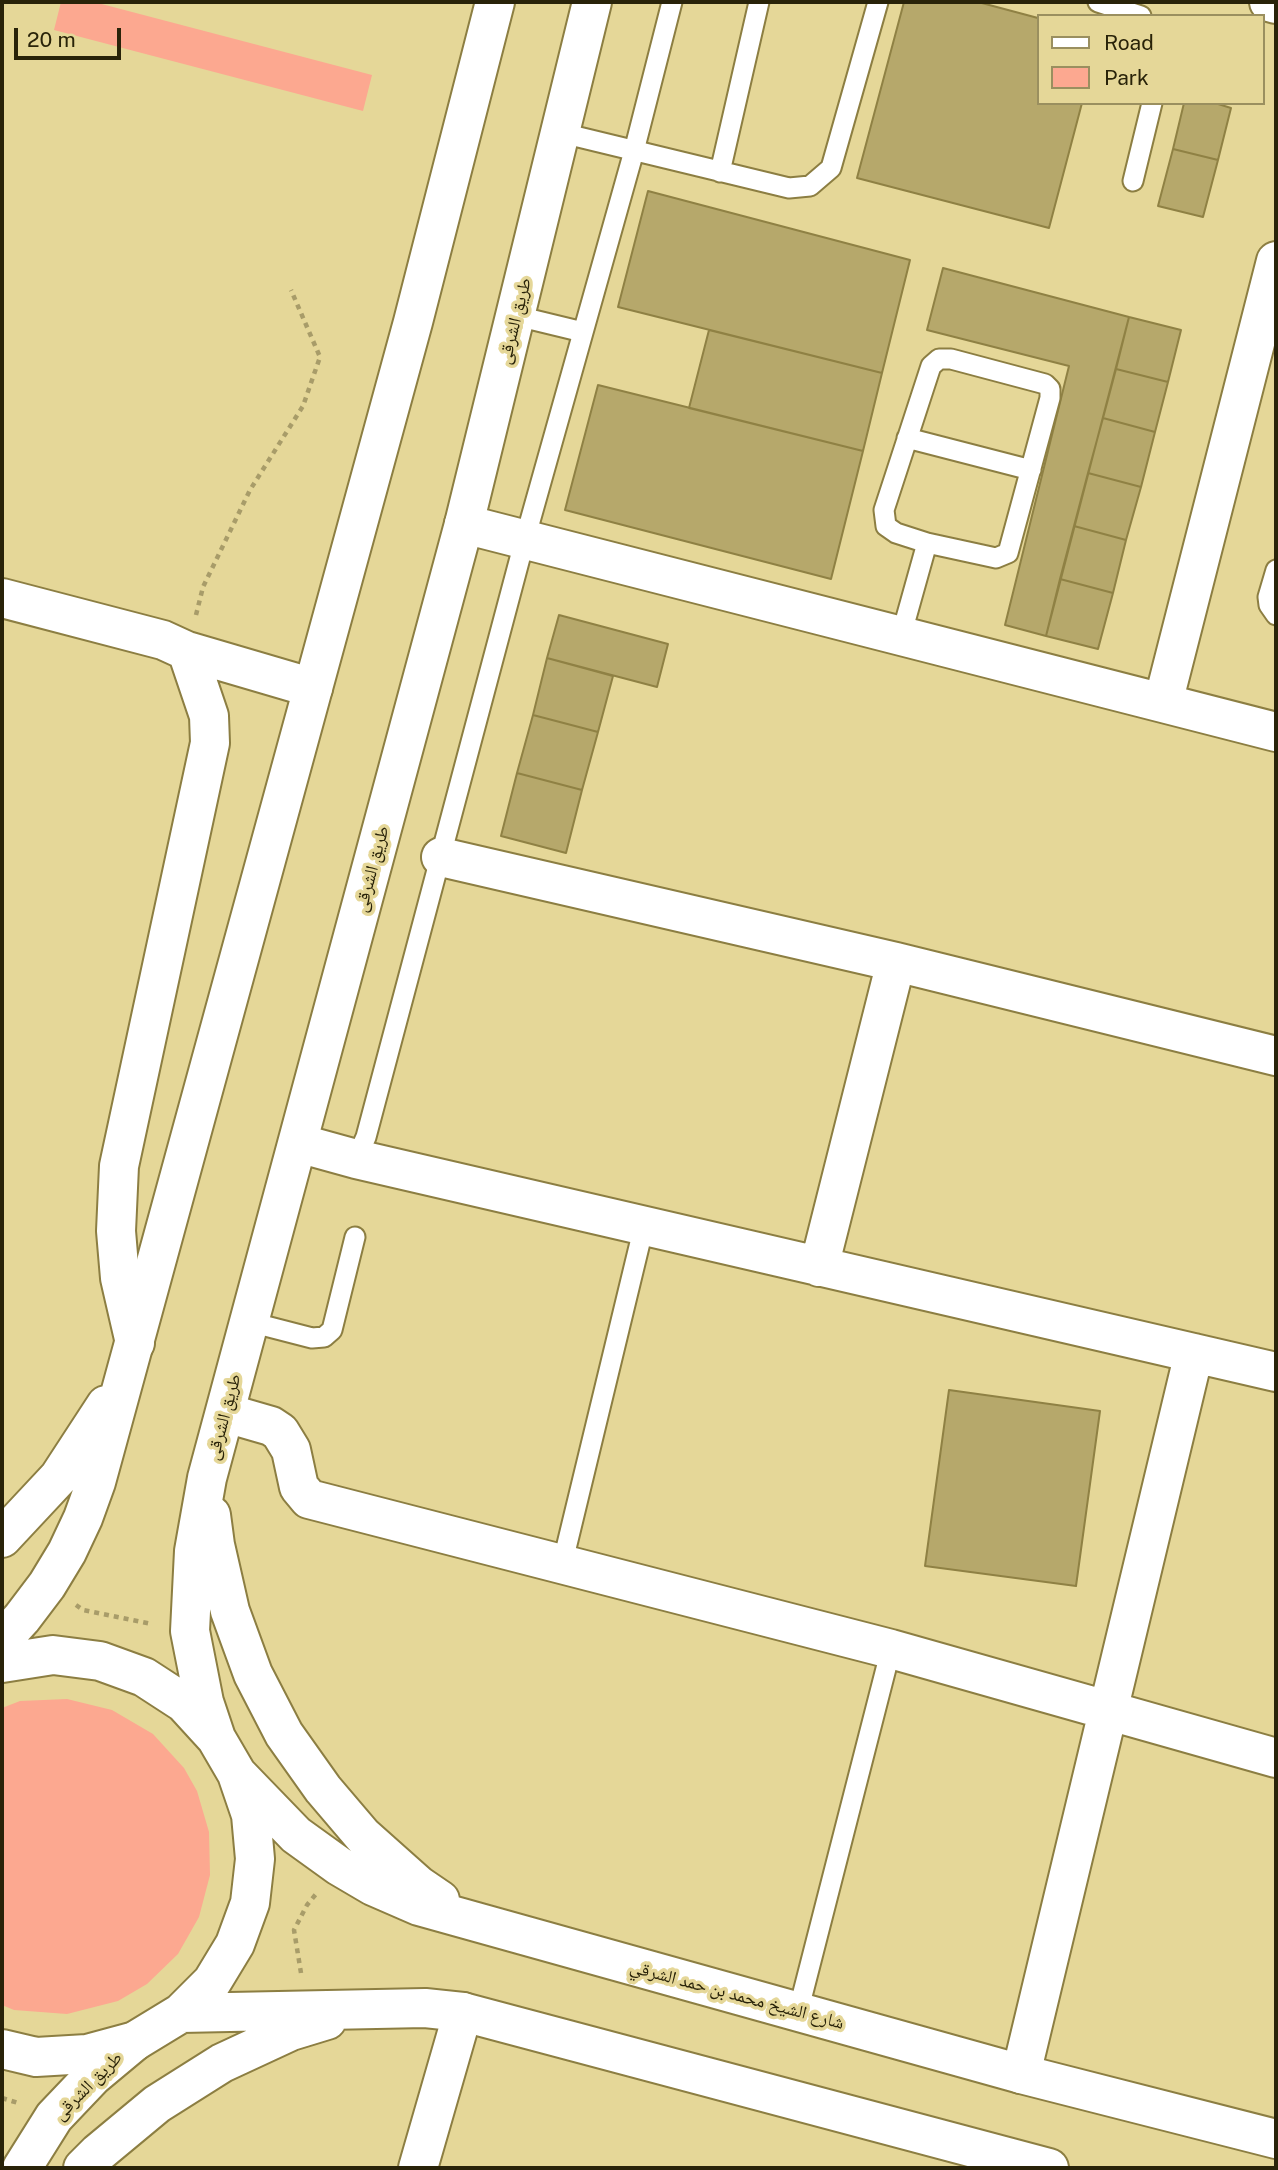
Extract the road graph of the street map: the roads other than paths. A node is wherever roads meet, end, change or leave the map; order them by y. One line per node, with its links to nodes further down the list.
1 (495, 2): 28 (main road)
2 (592, 2): 11 (main road, طريق الشرقى)
3 (672, 2): 12 (lane)
4 (759, 2): 13 (lane)
5 (878, 2): 13 (lane)
6 (1098, 2): 9 (lane)
7 (1269, 2): 8 (main road)
8 (1276, 4)
9 (1135, 14)
10 (1152, 105): 14 (lane)
11 (562, 133): 12 (lane); 16 (main road, طريق الشرقى)
12 (634, 151): 13 (lane); 17 (lane)
13 (720, 172)
14 (1133, 181)
15 (1276, 261): 29 (main road)
16 (517, 316): 17 (lane); 20 (main road, طريق الشرقى)
17 (583, 332): 21 (lane)
18 (907, 438): 19 (lane); 19 (lane); 22 (lane)
19 (1031, 470): 22 (lane)
20 (464, 524): 21 (main road); 34 (main road, طريق الشرقى)
21 (525, 539): 26 (main road); 31 (lane)
22 (927, 544): 26 (lane)
23 (1276, 569): 25 (lane)
24 (2, 598): 27 (main road)
25 (1276, 615)
26 (901, 636): 29 (main road)
27 (187, 650): 28 (main road); 40 (main road)
28 (313, 688): 40 (main road)
29 (1163, 703): 30 (main road)
30 (1276, 732)
31 (441, 857): 32 (main road); 35 (lane)
32 (896, 962): 33 (main road); 38 (main road)
33 (1276, 1056)
34 (298, 1143): 35 (main road); 39 (main road, طريق الشرقى)
35 (356, 1159): 36 (main road)
36 (644, 1226): 38 (main road); 46 (lane)
37 (355, 1237): 39 (lane)
38 (819, 1267): 41 (main road)
39 (250, 1322): 43 (main road, طريق الشرقى)
40 (135, 1343): 45 (main road); 47 (main road)
41 (1194, 1353): 42 (main road); 50 (main road)
42 (1276, 1372)
43 (226, 1413): 44 (main road, طريق الشرقى); 46 (main road)
44 (207, 1478): 51 (main road, طريق الشرقى); 54 (main road)
45 (2, 1538)
46 (562, 1565): 48 (main road)
47 (2, 1640)
48 (891, 1649): 50 (main road); 57 (lane)
49 (2, 1662): 51 (main road)
50 (1108, 1712): 52 (main road); 61 (main road)
51 (216, 1738): 53 (main road)
52 (1276, 1758)
53 (237, 1773): 54 (main road, شارع الشيخ محمد بن حمد الشرقي); 58 (main road)
54 (473, 1923): 57 (main road, شارع الشيخ محمد بن حمد الشرقي)
55 (365, 2008): 56 (main road); 58 (main road); 64 (main road)
56 (463, 2012): 65 (main road); 66 (main road)
57 (798, 2012): 61 (main road, شارع الشيخ محمد بن حمد الشرقي)
58 (180, 2013): 59 (main road)
59 (135, 2041): 60 (main road); 63 (main road, طريق الشرقى)
60 (2, 2049)
61 (1021, 2074): 62 (main road, شارع الشيخ محمد بن حمد الشرقي)
62 (1276, 2138)
63 (22, 2168)
64 (83, 2168)
65 (418, 2168)
66 (1049, 2168)

